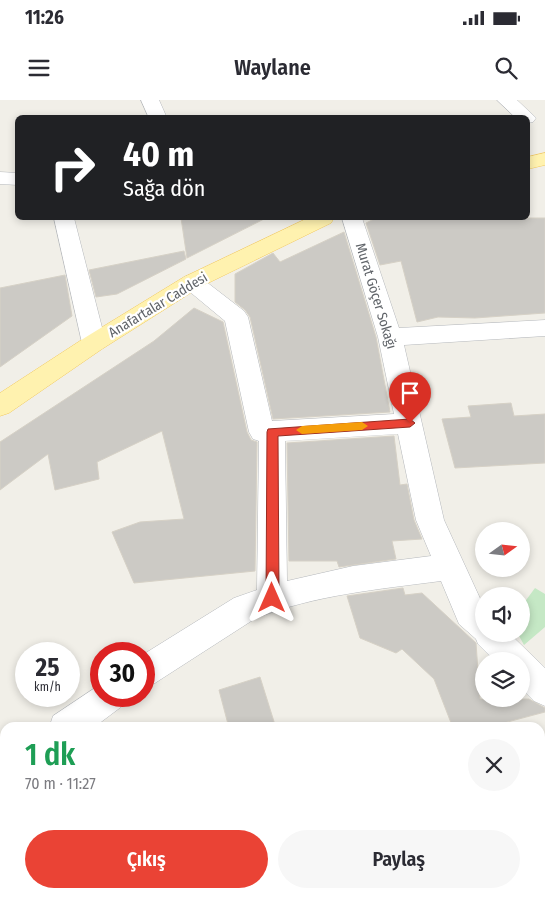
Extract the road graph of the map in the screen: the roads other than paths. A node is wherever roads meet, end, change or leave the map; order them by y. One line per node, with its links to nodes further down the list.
1 (150, 100): 3 (street)
2 (506, 100): 4 (street)
3 (157, 115)
4 (524, 115)
5 (545, 159): 6 (main road)
6 (530, 163)
7 (0, 178): 8 (street)
8 (15, 179)
9 (64, 220): 15 (street)
10 (320, 220): 12 (main road, Anafartalar Caddesi)
11 (353, 220): 14 (street, Murat Göçer Sokağı)
12 (192, 282): 15 (main road, Anafartalar Caddesi); 18 (street)
13 (545, 328): 14 (street)
14 (390, 337): 17 (street, Murat Göçer Sokağı)
15 (94, 343): 16 (main road, Anafartalar Caddesi)
16 (0, 406)
17 (410, 423): 18 (street); 19 (street, Murat Göçer Sokağı)
18 (272, 432): 20 (street)
19 (449, 567): 20 (street); 21 (street, Murat Göçer Sokağı)
20 (272, 598): 24 (street)
21 (475, 619)
22 (498, 642): 23 (street)
23 (507, 652)
24 (155, 665)
25 (530, 675): 26 (street)
26 (545, 690)
27 (95, 707): 28 (street)
28 (73, 722)

